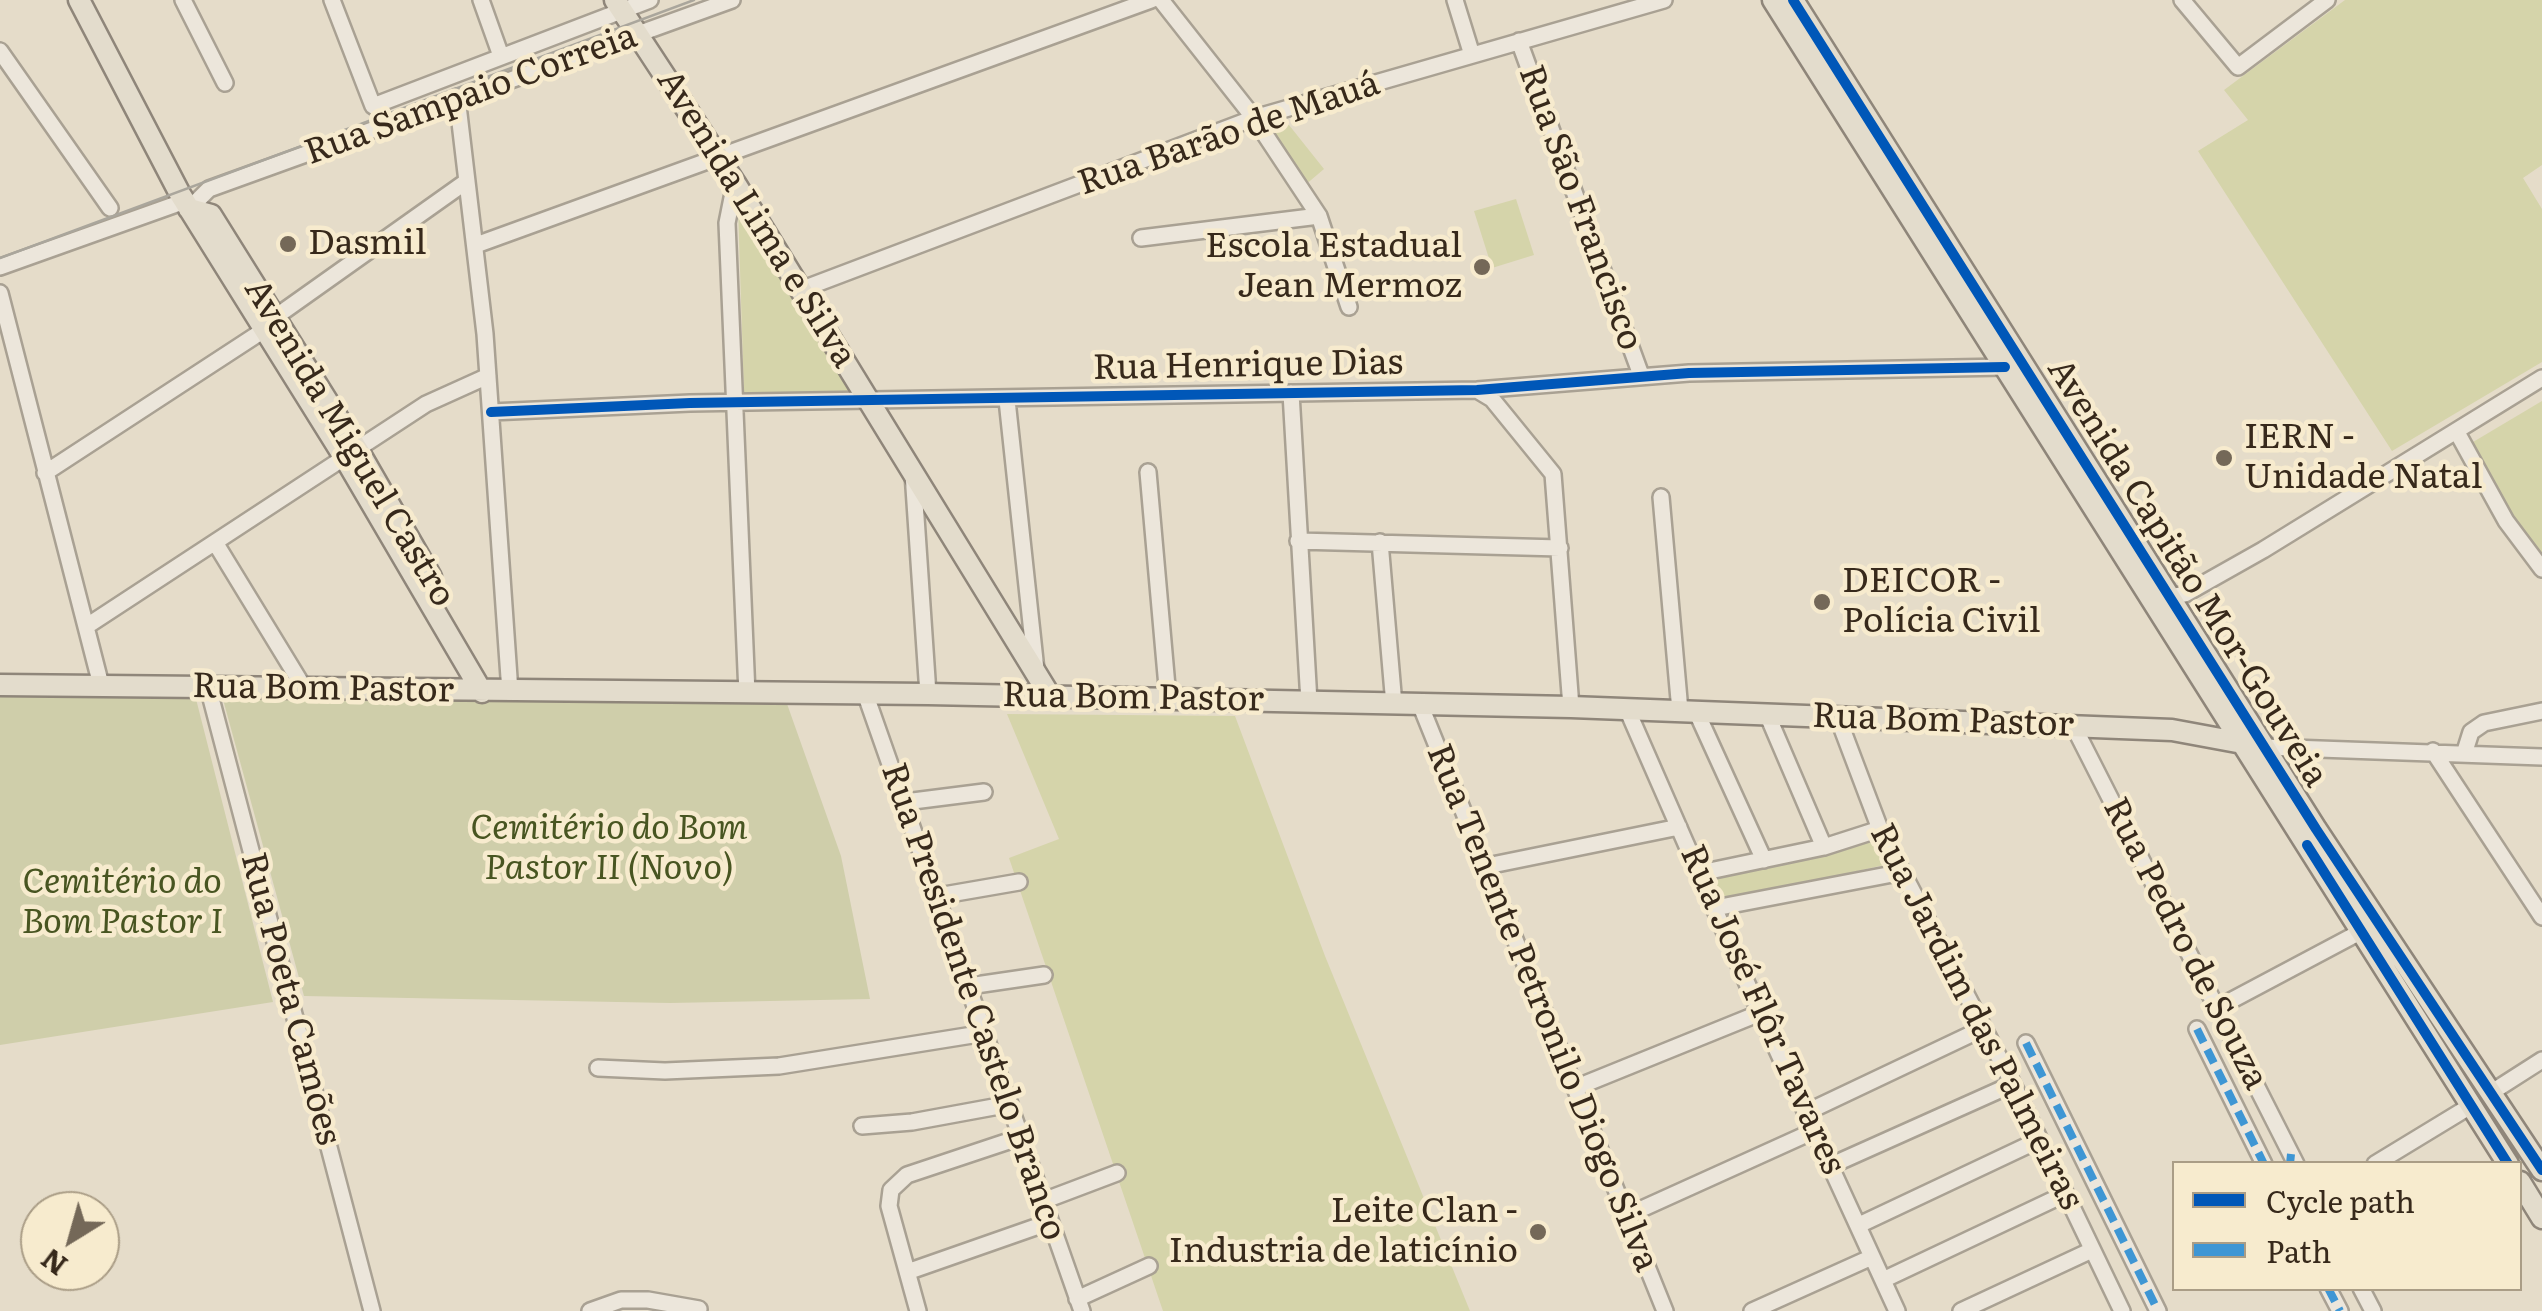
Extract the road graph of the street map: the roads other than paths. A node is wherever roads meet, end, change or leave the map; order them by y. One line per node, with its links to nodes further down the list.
1 (184, 0): 22 (street)
2 (332, 0): 21 (street, Rua Sampaio Correia)
3 (481, 0): 21 (street)
4 (650, 0): 15 (street, Rua Sampaio Correia)
5 (732, 0): 17 (street, Rua Sampaio Correia)
6 (1151, 0): 25 (street)
7 (1161, 0): 24 (street)
8 (1454, 0): 20 (street)
9 (1664, 0): 18 (street, Rua Barão de Mauá)
10 (1773, 0): 40 (main road, Avenida Capitão Mor-Gouveia)
11 (1793, 0): 52 (main road, Avenida Capitão Mor-Gouveia)
12 (2206, 0): 16 (street)
13 (2327, 0): 16 (street)
14 (86, 2): 29 (main road)
15 (619, 5): 17 (main road, Avenida Lima e Silva); 21 (street, Rua Sampaio Correia)
16 (2186, 6)
17 (639, 35): 23 (street, Rua Sampaio Correia); 25 (main road, Avenida Lima e Silva)
18 (1519, 42): 20 (street, Rua Barão de Mauá); 41 (street, Rua São Francisco)
19 (0, 51): 30 (street)
20 (1472, 55): 24 (street, Rua Barão de Mauá)
21 (501, 56)
22 (225, 83)
23 (457, 98): 26 (street); 28 (street, Rua Sampaio Correia)
24 (1254, 118): 31 (street); 36 (street, Rua Barão de Mauá)
25 (720, 160): 27 (main road, Avenida Lima e Silva); 34 (street)
26 (467, 182): 34 (street); 39 (street)
27 (735, 183): 36 (main road, Avenida Lima e Silva); 48 (street)
28 (209, 189): 29 (street, Rua Sampaio Correia); 32 (street)
29 (187, 205): 32 (main road); 35 (street, Rua Sampaio Correia)
30 (110, 208)
31 (1319, 216): 33 (street); 38 (street)
32 (210, 225): 39 (main road, Avenida Miguel Castro)
33 (1141, 238)
34 (476, 245): 42 (street)
35 (0, 266)
36 (800, 290): 47 (main road, Avenida Lima e Silva)
37 (0, 293): 55 (street)
38 (1349, 307)
39 (269, 324): 51 (main road, Avenida Miguel Castro); 55 (street)
40 (2005, 367): 41 (street, Rua Henrique Dias); 52 (main road, Avenida Capitão Mor-Gouveia)
41 (1640, 375): 44 (street, Rua Henrique Dias)
42 (488, 376): 49 (street); 51 (street)
43 (2542, 378): 50 (street)
44 (1477, 390): 45 (street, Rua Henrique Dias); 60 (street)
45 (1291, 393): 46 (street, Rua Henrique Dias); 57 (street)
46 (1007, 400): 47 (street, Rua Henrique Dias); 64 (street)
47 (869, 401): 48 (street, Rua Henrique Dias); 53 (main road, Avenida Lima e Silva)
48 (737, 404): 49 (street, Rua Henrique Dias); 71 (street)
49 (492, 412): 69 (street)
50 (2458, 434): 61 (street); 62 (street)
51 (352, 456): 59 (street); 69 (main road, Avenida Miguel Castro)
52 (2075, 463): 62 (main road, Avenida Capitão Mor-Gouveia); 85 (main road, Avenida Capitão Mor-Gouveia)
53 (912, 469): 64 (main road, Avenida Lima e Silva); 72 (street)
54 (1148, 472): 74 (street)
55 (45, 473): 63 (street)
56 (1661, 496): 81 (street)
57 (1298, 541): 58 (street); 75 (street)
58 (1380, 542): 60 (street); 76 (street)
59 (216, 544): 63 (street); 68 (street)
60 (1560, 548): 78 (street)
61 (2542, 570)
62 (2168, 598): 86 (main road, Avenida Capitão Mor-Gouveia)
63 (88, 626): 66 (street)
64 (1037, 672): 73 (main road, Avenida Lima e Silva)
65 (0, 685): 66 (main road, Rua Bom Pastor)
66 (101, 686): 67 (main road, Rua Bom Pastor)
67 (208, 687): 68 (main road, Rua Bom Pastor); 148 (street, Rua Poeta Camões)
68 (304, 688): 69 (main road, Rua Bom Pastor)
69 (496, 692): 71 (main road, Rua Bom Pastor)
70 (865, 693): 71 (main road, Rua Bom Pastor); 72 (main road, Rua Bom Pastor); 91 (street, Rua Presidente Castelo Branco)
71 (747, 694)
72 (928, 694): 73 (main road, Rua Bom Pastor)
73 (1050, 696): 74 (main road, Rua Bom Pastor)
74 (1168, 698): 75 (main road, Rua Bom Pastor)
75 (1310, 702): 76 (main road, Rua Bom Pastor)
76 (1394, 704): 77 (main road, Rua Bom Pastor)
77 (1420, 704): 78 (main road, Rua Bom Pastor); 96 (street, Rua Tenente Petronilo Diogo Silva)
78 (1571, 707): 79 (main road, Rua Bom Pastor)
79 (1627, 709): 81 (main road, Rua Bom Pastor); 92 (street, Rua José Flôr Tavares)
80 (2542, 710): 88 (street)
81 (1688, 711): 82 (main road, Rua Bom Pastor); 95 (street)
82 (1767, 714): 83 (main road, Rua Bom Pastor); 94 (street)
83 (1838, 718): 84 (main road, Rua Bom Pastor); 93 (street, Rua Jardim das Palmeiras)
84 (2073, 725): 85 (main road, Rua Bom Pastor); 108 (street, Rua Pedro de Souza)
85 (2242, 742): 86 (main road, Rua Bom Pastor); 105 (main road, Avenida Capitão Mor-Gouveia)
86 (2264, 746): 87 (street); 118 (main road, Avenida Capitão Mor-Gouveia)
87 (2434, 751): 88 (street); 104 (street)
88 (2465, 752): 89 (street)
89 (2542, 757)
90 (984, 792): 91 (street)
91 (905, 802): 100 (street, Rua Presidente Castelo Branco)
92 (1679, 827): 96 (street); 98 (street, Rua José Flôr Tavares)
93 (1880, 829): 94 (street); 97 (street, Rua Jardim das Palmeiras)
94 (1824, 846): 95 (street)
95 (1764, 860): 98 (street)
96 (1487, 866): 101 (street, Rua Tenente Petronilo Diogo Silva)
97 (1903, 872): 103 (street); 110 (street, Rua Jardim das Palmeiras)
98 (1700, 873): 103 (street, Rua José Flôr Tavares)
99 (1020, 882): 100 (street)
100 (938, 896): 107 (street, Rua Presidente Castelo Branco)
101 (1500, 897): 102 (street); 117 (street, Rua Tenente Petronilo Diogo Silva)
102 (1482, 902)
103 (1715, 908): 109 (street, Rua José Flôr Tavares)
104 (2542, 916)
105 (2362, 931): 108 (street); 120 (main road, Avenida Capitão Mor-Gouveia)
106 (1044, 975): 107 (street)
107 (969, 986): 112 (street, Rua Presidente Castelo Branco)
108 (2217, 1008): 126 (street, Rua Pedro de Souza)
109 (1760, 1013): 117 (street); 121 (street, Rua José Flôr Tavares)
110 (1984, 1028): 116 (street, Rua Jardim das Palmeiras); 121 (street)
111 (2197, 1029): 127 (street)
112 (985, 1032): 115 (street); 119 (street, Rua Presidente Castelo Branco)
113 (2026, 1043): 155 (street)
114 (2542, 1060): 118 (street)
115 (598, 1068)
116 (2014, 1084): 125 (street, Rua Jardim das Palmeiras); 130 (street)
117 (1575, 1088): 136 (street, Rua Tenente Petronilo Diogo Silva)
118 (2492, 1092): 131 (main road, Avenida Capitão Mor-Gouveia)
119 (1010, 1104): 122 (street); 124 (street, Rua Presidente Castelo Branco)
120 (2472, 1105): 128 (street); 129 (main road, Avenida Capitão Mor-Gouveia)
121 (1807, 1112): 123 (street, Rua José Flôr Tavares)
122 (862, 1126)
123 (1816, 1130): 130 (street, Rua José Flôr Tavares); 136 (street)
124 (1021, 1137): 135 (street, Rua Presidente Castelo Branco); 143 (street)
125 (2040, 1140): 134 (street, Rua Jardim das Palmeiras); 139 (street)
126 (2292, 1160)
127 (2263, 1161)
128 (2380, 1161)
129 (2506, 1161)
130 (1832, 1165): 139 (street, Rua José Flôr Tavares)
131 (2542, 1170)
132 (1117, 1173): 135 (street)
133 (2522, 1185): 137 (main road)
134 (2065, 1194): 140 (street, Rua Jardim das Palmeiras); 144 (street)
135 (1044, 1201): 138 (street, Rua Presidente Castelo Branco)
136 (1626, 1216): 151 (street, Rua Tenente Petronilo Diogo Silva)
137 (2542, 1218)
138 (1050, 1222): 143 (street); 145 (street, Rua Presidente Castelo Branco)
139 (1859, 1225): 141 (street, Rua José Flôr Tavares)
140 (2092, 1250): 147 (street, Rua Jardim das Palmeiras); 154 (street)
141 (1872, 1257): 144 (street, Rua José Flôr Tavares); 152 (street)
142 (1148, 1266): 145 (street)
143 (910, 1271): 150 (street)
144 (1883, 1280): 153 (street, Rua José Flôr Tavares)
145 (1079, 1305)
146 (698, 1309): 149 (street)
147 (2118, 1310)
148 (372, 1311)
149 (590, 1311)
150 (918, 1311)
151 (1665, 1311)
152 (1752, 1311)
153 (1897, 1311)
154 (1961, 1311)
155 (2158, 1311)

